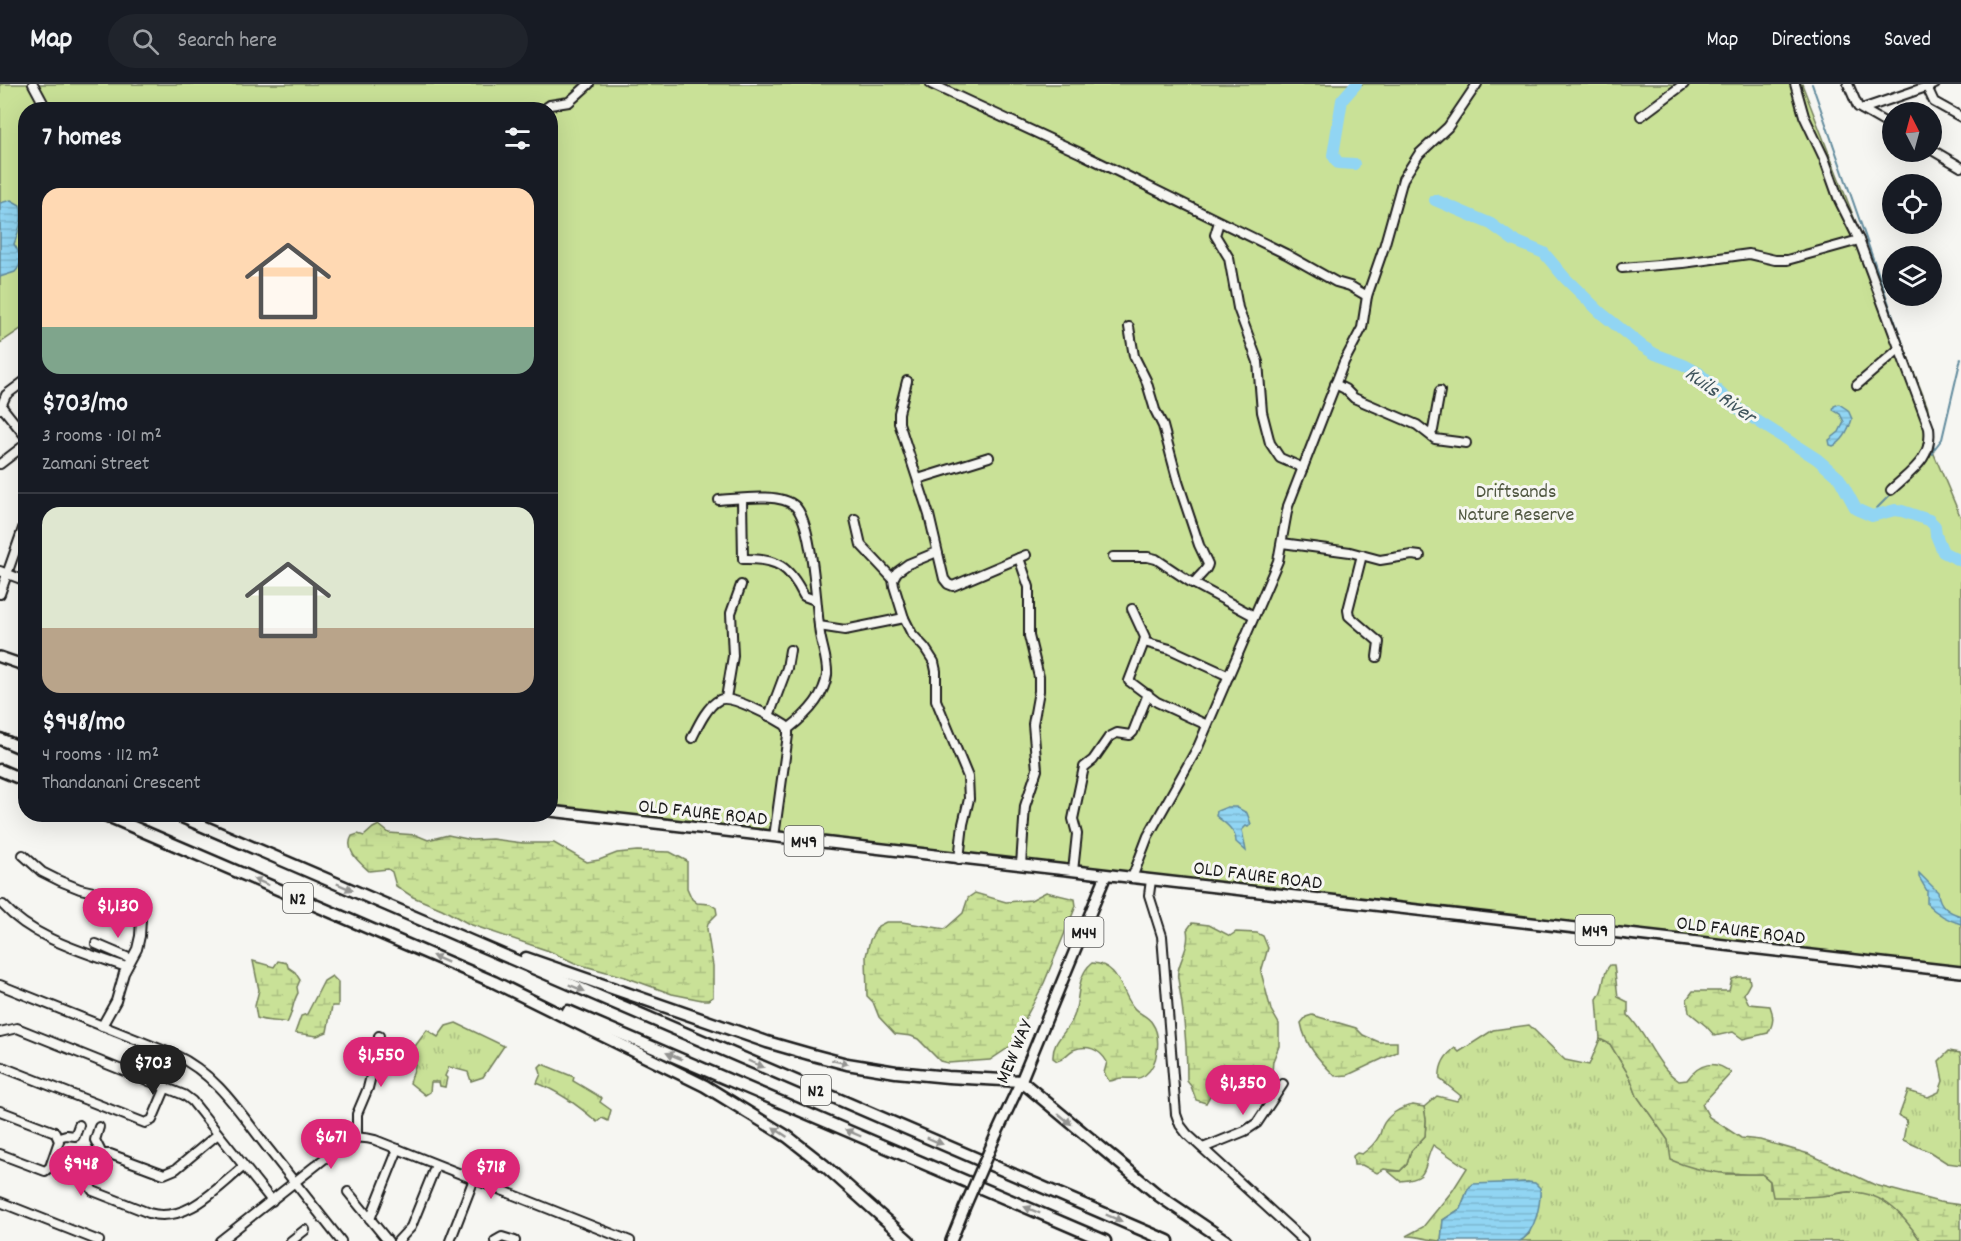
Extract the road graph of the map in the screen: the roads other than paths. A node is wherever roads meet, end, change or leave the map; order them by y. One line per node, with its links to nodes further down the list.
1 (33, 84): 9 (street)
2 (589, 84): 10 (street)
3 (931, 84): 17 (street)
4 (1477, 84): 20 (street)
5 (1684, 84): 12 (street)
6 (1795, 84): 18 (street)
7 (1848, 84): 11 (street)
8 (1931, 85): 11 (street); 13 (street)
9 (43, 102)
10 (558, 104)
11 (1862, 109): 14 (street)
12 (1641, 116)
13 (1961, 117)
14 (1882, 121)
15 (1942, 156): 16 (street)
16 (1961, 167)
17 (1219, 222): 20 (street); 35 (street)
18 (1859, 240): 19 (street); 22 (street)
19 (1622, 268)
20 (1367, 296): 24 (street)
21 (1129, 327): 49 (street)
22 (1900, 348): 25 (street); 37 (street)
23 (907, 381): 36 (street)
24 (1335, 384): 30 (street); 35 (street)
25 (1857, 385)
26 (18, 386): 28 (street)
27 (1440, 391): 30 (street)
28 (1, 408): 29 (street)
29 (18, 428)
30 (1430, 435): 31 (street)
31 (1466, 443)
32 (18, 450): 34 (street)
33 (990, 457): 36 (street)
34 (0, 464)
35 (1303, 468): 42 (street)
36 (918, 479): 43 (street)
37 (1891, 490)
38 (742, 499): 39 (street); 52 (street); 52 (street)
39 (719, 500)
40 (855, 519): 48 (street)
41 (18, 539): 47 (street)
42 (1282, 543): 44 (street); 54 (street)
43 (937, 552): 48 (street); 79 (street)
44 (1362, 555): 45 (street); 60 (street)
45 (1419, 556)
46 (1113, 557): 49 (street)
47 (4, 573): 51 (street)
48 (893, 579): 55 (street)
49 (1194, 584): 54 (street)
50 (741, 585): 64 (street)
51 (0, 594)
52 (815, 600): 56 (street)
53 (1132, 609): 57 (street)
54 (1254, 616): 62 (street)
55 (904, 618): 56 (street); 78 (street)
56 (819, 626): 67 (street)
57 (1144, 642): 62 (street); 63 (street)
58 (790, 651): 65 (street)
59 (0, 657): 61 (main road)
60 (1377, 657)
61 (18, 663)
62 (1229, 676): 66 (street)
63 (1148, 694): 66 (street); 80 (street)
64 (726, 698): 65 (street); 68 (street)
65 (769, 716): 67 (street)
66 (1207, 725): 82 (street)
67 (788, 729): 76 (street)
68 (692, 738)
69 (0, 739): 70 (highway)
70 (18, 747)
71 (0, 770): 72 (highway)
72 (18, 778)
73 (558, 812): 76 (main road, OLD FAURE ROAD / M49)
74 (122, 822): 90 (highway, N2, one-way to 74)
75 (194, 822): 85 (highway, N2, one-way to 85)
76 (774, 837): 78 (main road, OLD FAURE ROAD / M49)
77 (23, 855): 87 (street)
78 (959, 859): 79 (main road, OLD FAURE ROAD / M49)
79 (1021, 865): 80 (main road, OLD FAURE ROAD / M49)
80 (1073, 871): 81 (main road, OLD FAURE ROAD / M49)
81 (1107, 875): 82 (main road, OLD FAURE ROAD / M49); 96 (main road, MEW WAY / M44)
82 (1132, 878): 83 (main road, OLD FAURE ROAD / M49)
83 (1151, 880): 89 (main road, OLD FAURE ROAD / M49); 105 (street)
84 (3, 904): 88 (street)
85 (466, 938): 96 (highway, one-way to 96); 132 (highway, N2, one-way to 132)
86 (96, 944): 87 (street)
87 (131, 959): 88 (street)
88 (126, 968): 92 (street)
89 (1961, 972)
90 (494, 982): 118 (highway, one-way to 90); 131 (highway, N2, one-way to 90)
91 (0, 986): 92 (street)
92 (102, 1026): 112 (street)
93 (0, 1032): 98 (street)
94 (379, 1036): 104 (street)
95 (0, 1066): 98 (street)
96 (1021, 1081): 130 (main road, MEW WAY / M44, bridge); 133 (highway, one-way to 133)
97 (1283, 1084): 105 (street)
98 (166, 1087): 102 (street)
99 (0, 1111): 103 (street)
100 (79, 1125): 103 (street)
101 (99, 1127): 108 (street)
102 (218, 1134): 108 (street); 110 (street)
103 (59, 1137): 107 (street)
104 (357, 1137): 106 (street); 112 (street)
105 (1203, 1148): 119 (street)
106 (398, 1149): 109 (street); 116 (street)
107 (0, 1154)
108 (102, 1154): 110 (street)
109 (436, 1165): 111 (street); 125 (street)
110 (243, 1167): 114 (street)
111 (474, 1179): 126 (street); 129 (street)
112 (294, 1182): 114 (street); 123 (street)
113 (348, 1192): 116 (street)
114 (272, 1201): 121 (street)
115 (0, 1202): 120 (street)
116 (370, 1219): 124 (street)
117 (305, 1230): 122 (street)
118 (907, 1240)
119 (1303, 1240)
120 (99, 1241)
121 (220, 1241)
122 (291, 1241)
123 (341, 1241)
124 (388, 1241)
125 (398, 1241)
126 (450, 1241)
127 (495, 1241): 128 (street)
128 (515, 1241)
129 (630, 1241)
130 (951, 1241)
131 (1105, 1241)
132 (1168, 1241)
133 (1226, 1241)

